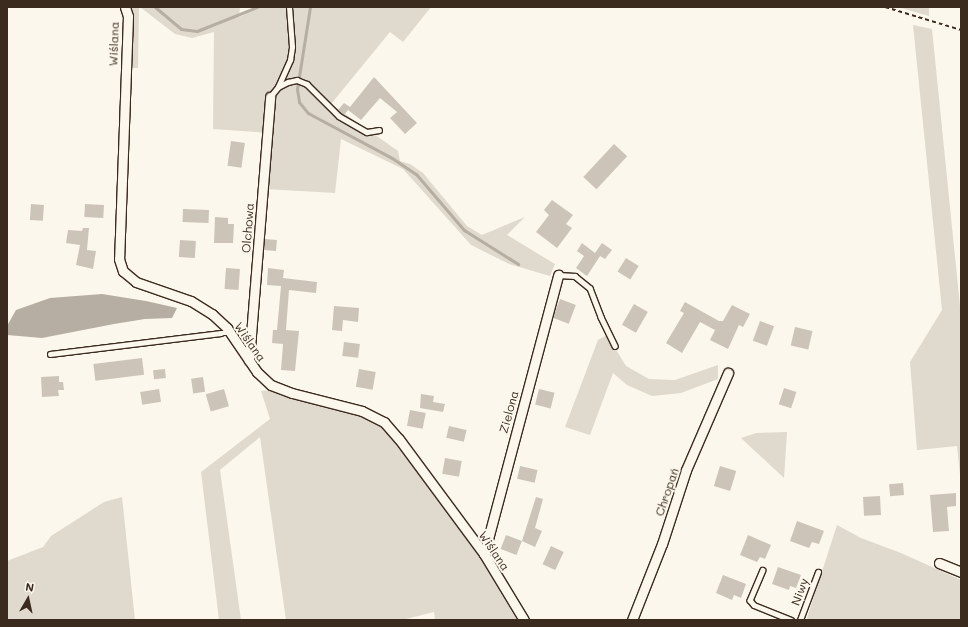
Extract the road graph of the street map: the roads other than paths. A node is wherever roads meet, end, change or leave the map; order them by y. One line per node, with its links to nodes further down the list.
1 (125, 7): 7 (street, Wiślana)
2 (290, 7): 3 (lane)
3 (278, 87): 4 (lane); 5 (lane)
4 (270, 97): 10 (street, Olchowa)
5 (379, 130)
6 (558, 275): 8 (lane); 12 (street, Zielona)
7 (230, 333): 9 (lane); 10 (street, Wiślana)
8 (615, 346)
9 (50, 354)
10 (249, 360): 12 (street, Wiślana)
11 (728, 373): 18 (street, Chropań)
12 (484, 554): 17 (street, Wiślana)
13 (939, 563): 16 (street)
14 (763, 570): 19 (lane)
15 (818, 572): 20 (lane, Niwy)
16 (961, 572)
17 (524, 620)
18 (632, 620)
19 (791, 620)
20 (800, 620)

